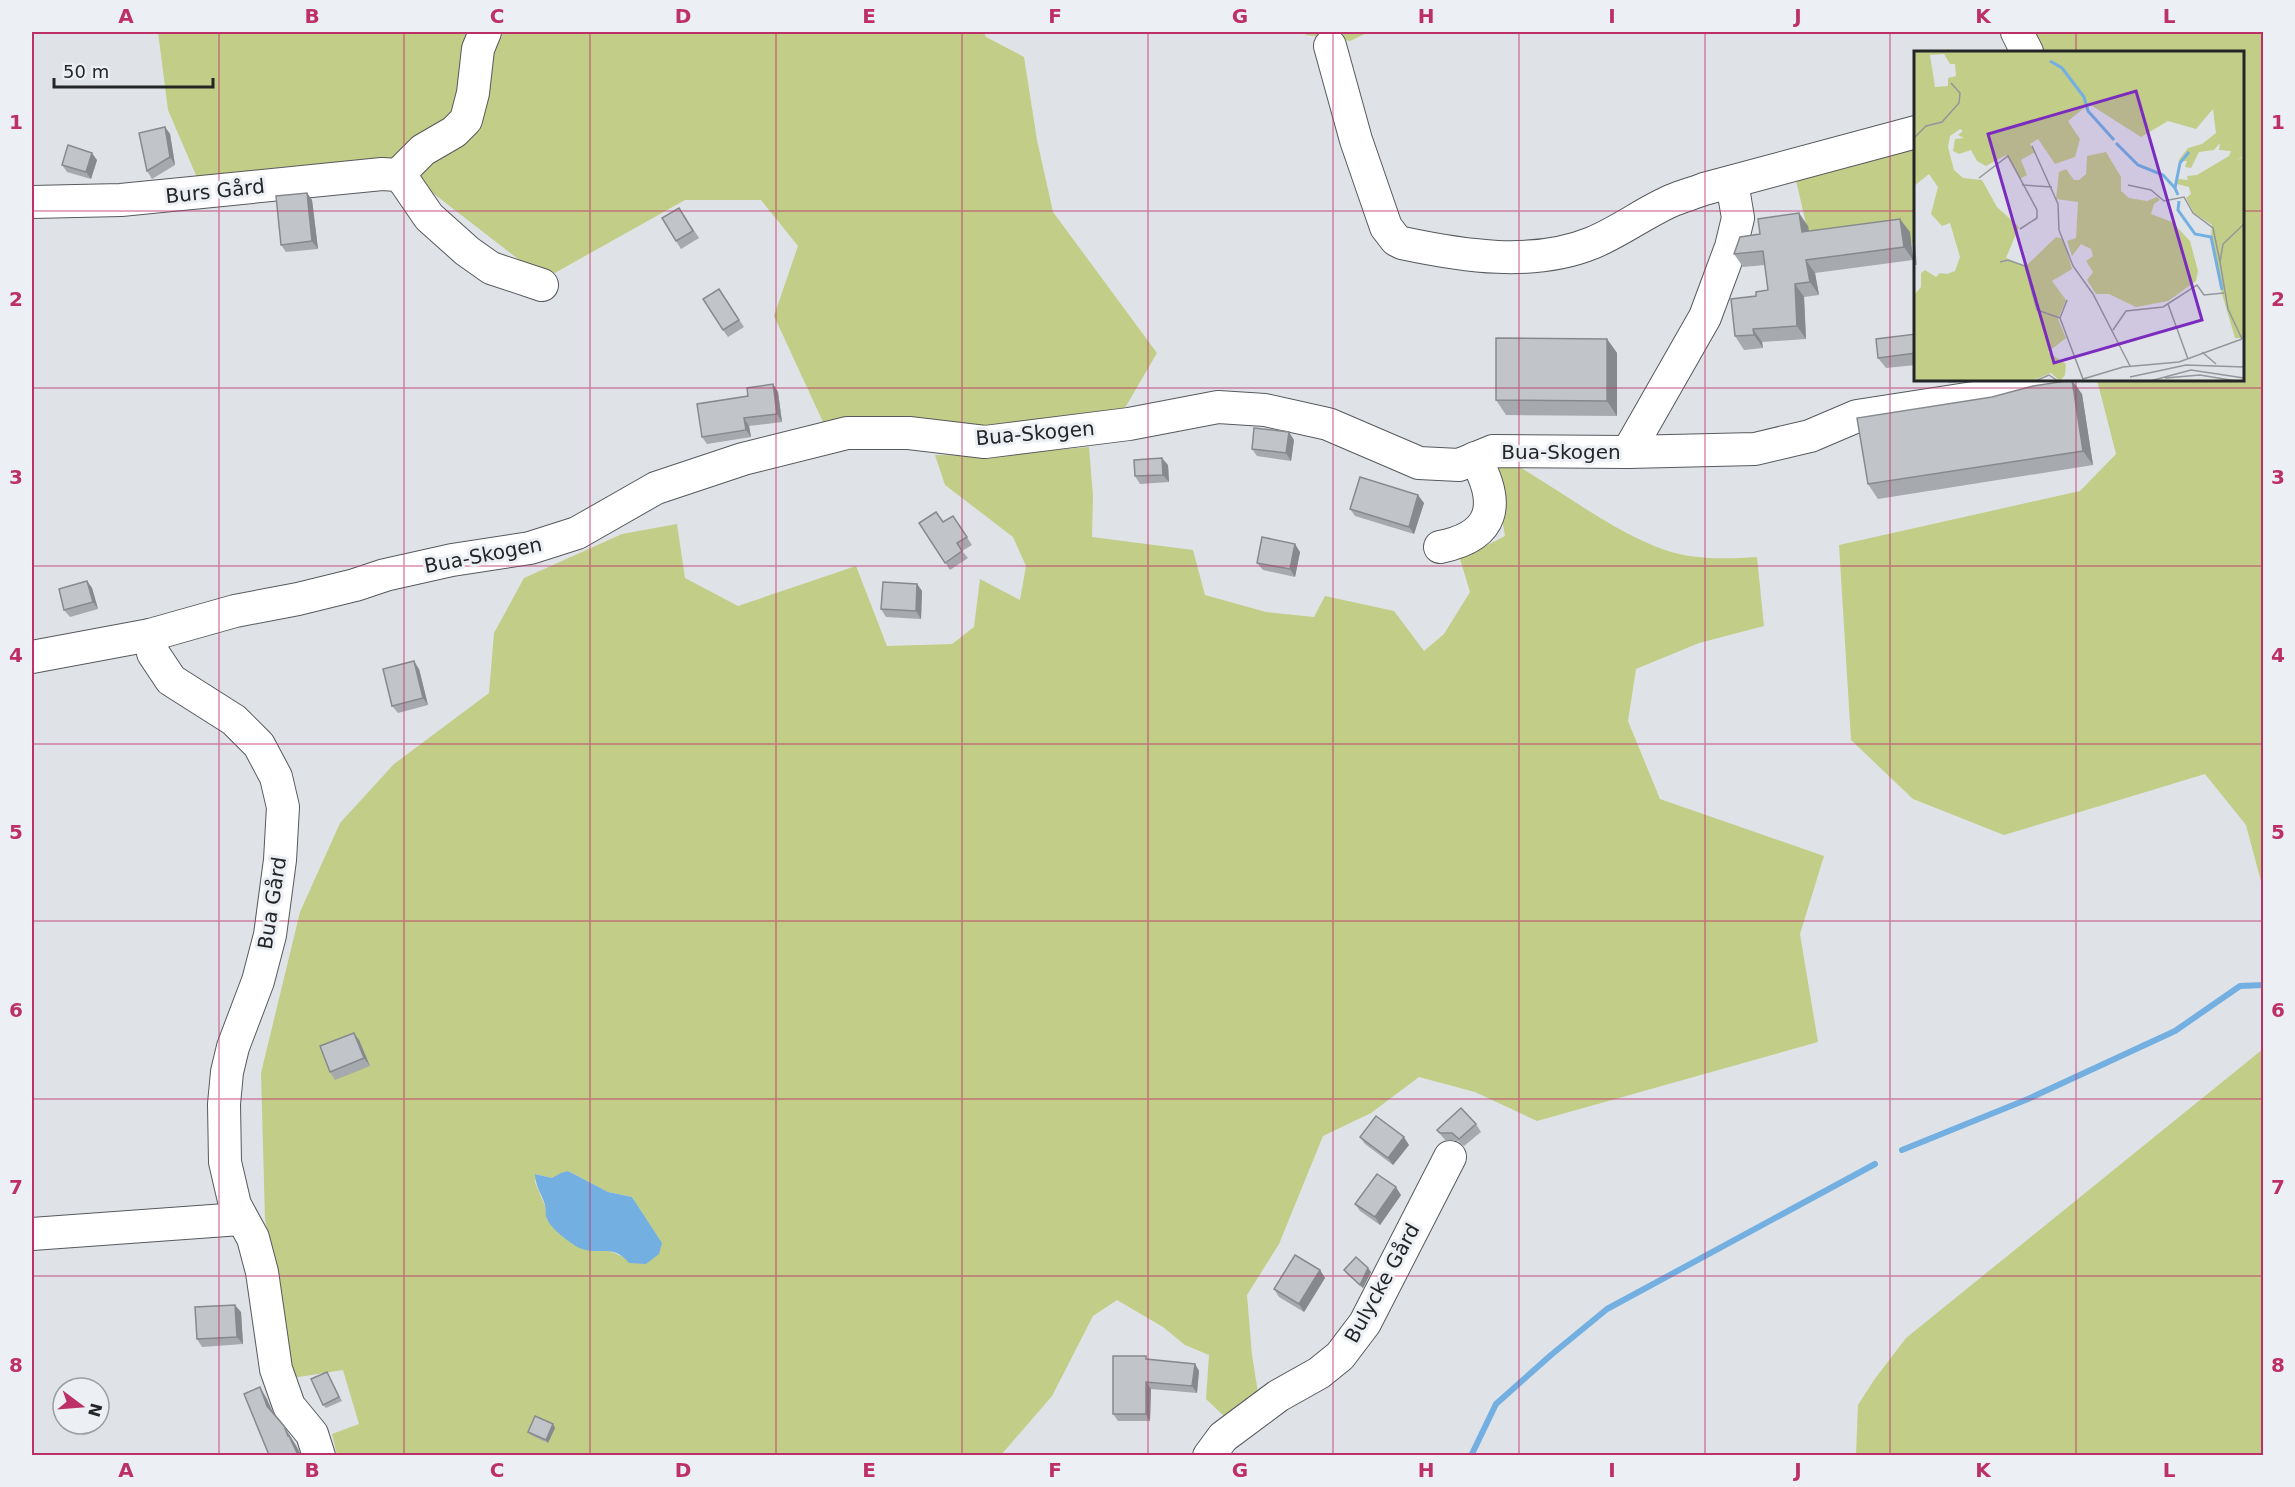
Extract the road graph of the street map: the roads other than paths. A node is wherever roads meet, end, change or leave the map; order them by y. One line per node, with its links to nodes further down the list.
1 (485, 32): 6 (street)
2 (2018, 32): 4 (street)
3 (1330, 46): 7 (street)
4 (2027, 51)
5 (1914, 133): 7 (street)
6 (398, 175): 8 (street, Burs Gård); 9 (street)
7 (1732, 182): 11 (street)
8 (32, 202)
9 (542, 285)
10 (2046, 381): 11 (street, Bua-Skogen)
11 (1628, 452): 12 (street, Bua-Skogen)
12 (1475, 458): 13 (street); 14 (street, Bua-Skogen)
13 (1440, 547)
14 (150, 635): 15 (street, Bua-Skogen); 17 (street, Bua Gård)
15 (32, 657)
16 (1450, 1157): 20 (street, Bulycke Gård)
17 (240, 1219): 18 (street); 19 (street, Bua Gård)
18 (32, 1234)
19 (319, 1455)
20 (1209, 1455)

